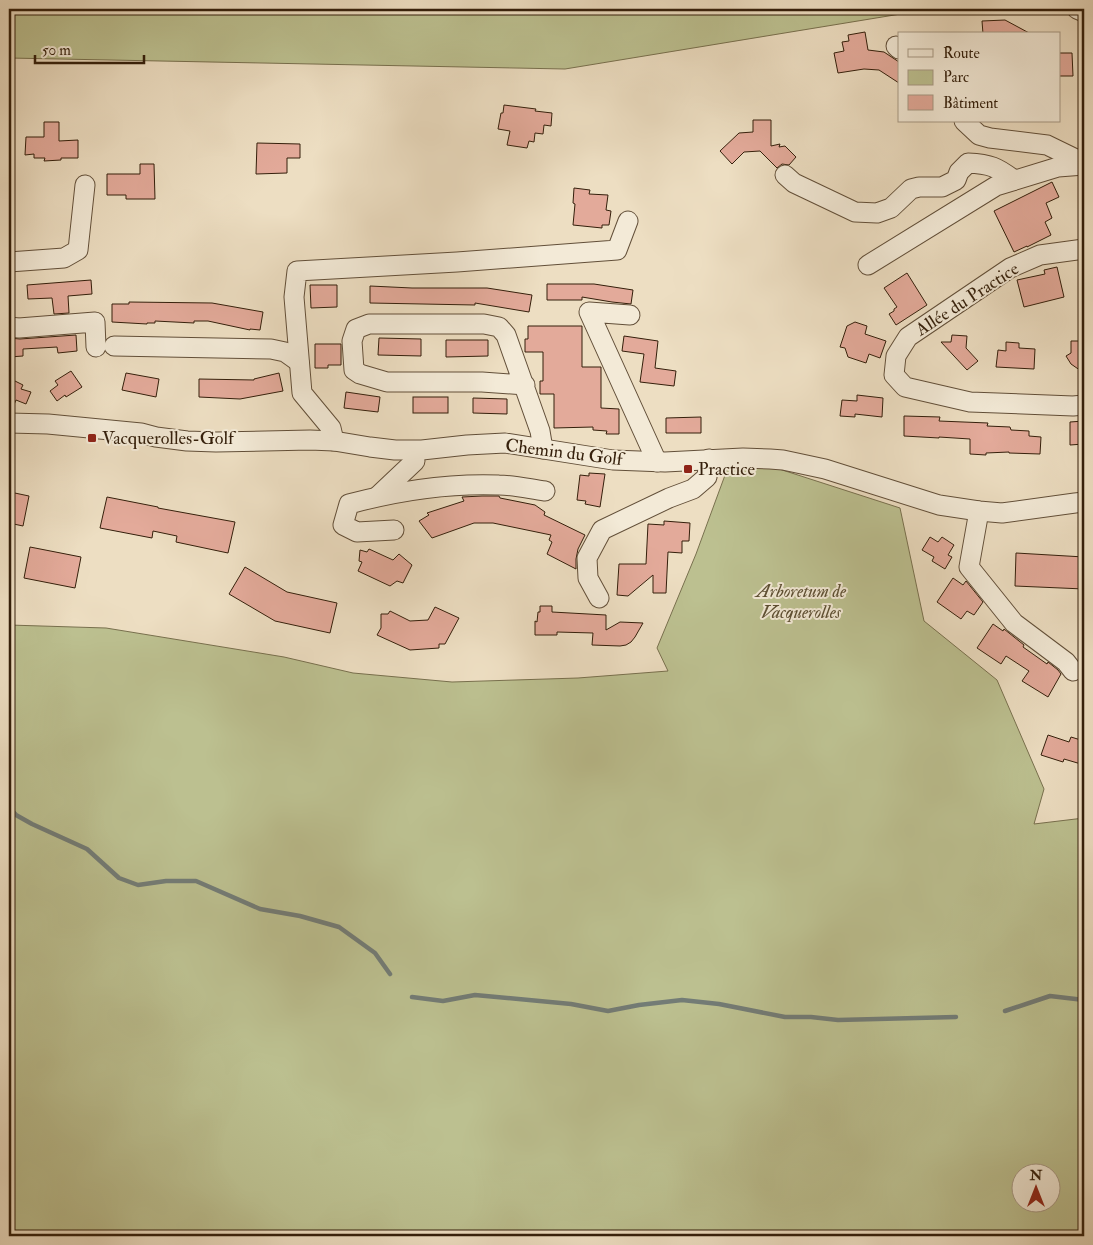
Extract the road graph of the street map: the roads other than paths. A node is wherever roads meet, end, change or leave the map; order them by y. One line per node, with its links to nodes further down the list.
1 (1078, 9): 2 (street)
2 (1084, 12)
3 (965, 122): 4 (street)
4 (1084, 164): 6 (street)
5 (785, 175): 6 (street)
6 (1014, 180): 11 (street)
7 (85, 185): 10 (street)
8 (628, 221): 14 (street)
9 (1084, 249): 16 (street, Allée du Practice)
10 (9, 262)
11 (868, 265)
12 (630, 315): 22 (street)
13 (9, 327): 14 (street)
14 (299, 362): 18 (street)
15 (525, 385): 15 (street); 19 (street)
16 (1084, 405)
17 (9, 423): 18 (street, Chemin du Golf)
18 (334, 441): 19 (street, Chemin du Golf)
19 (544, 449): 22 (street, Chemin du Golf)
20 (709, 460): 22 (street, Chemin du Golf); 26 (street, Chemin du Golf); 28 (street)
21 (415, 461): 24 (street)
22 (657, 462)
23 (545, 491): 24 (street)
24 (378, 496): 27 (street)
25 (1084, 502): 26 (street, Chemin du Golf)
26 (979, 511): 29 (street)
27 (394, 530)
28 (599, 598)
29 (1073, 671)

